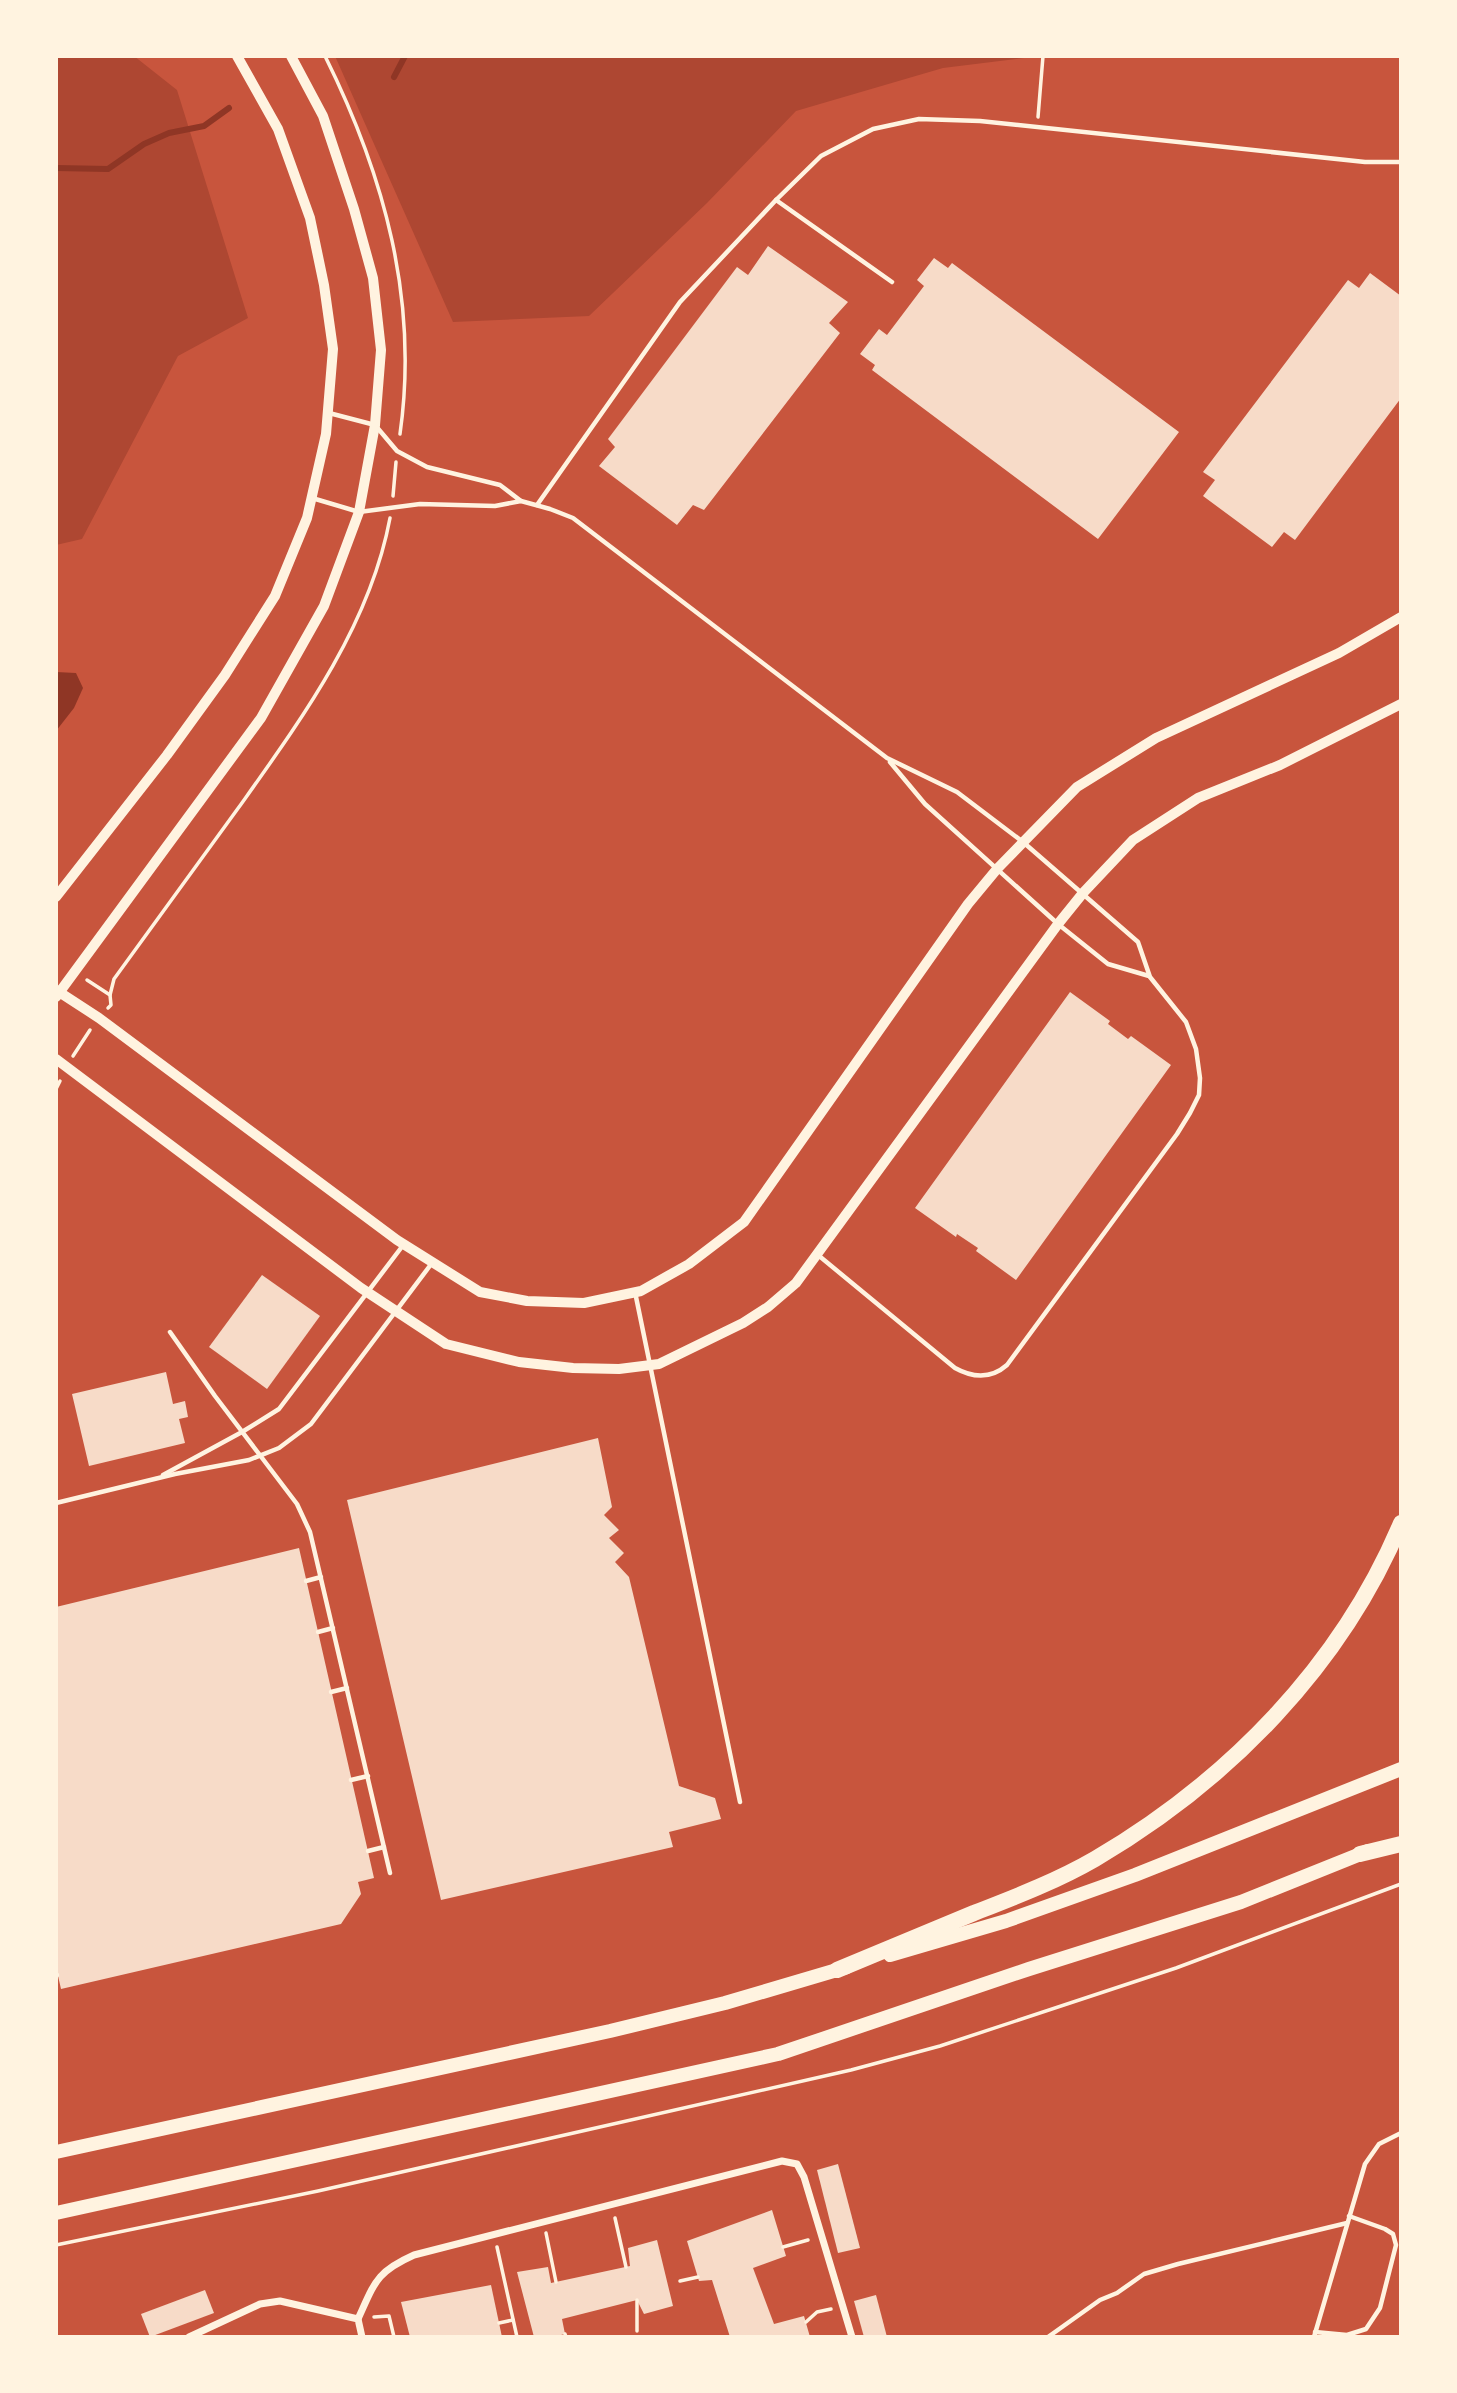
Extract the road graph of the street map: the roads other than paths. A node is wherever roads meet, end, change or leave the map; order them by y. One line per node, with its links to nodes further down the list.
1 (237, 56): 6 (street)
2 (291, 56): 7 (street)
3 (1401, 162): 4 (lane)
4 (776, 200): 5 (lane); 10 (lane)
5 (892, 282)
6 (328, 412): 7 (lane); 8 (street)
7 (375, 425): 9 (lane); 11 (street)
8 (311, 498): 11 (lane); 18 (street)
9 (521, 501): 10 (lane); 11 (lane)
10 (537, 505): 14 (lane)
11 (359, 512): 21 (street)
12 (1401, 617): 15 (street)
13 (1401, 704): 17 (street)
14 (887, 758): 15 (lane); 16 (lane)
15 (1024, 842): 16 (street); 17 (lane)
16 (997, 869): 19 (lane); 26 (street)
17 (1083, 893): 19 (street); 20 (lane)
18 (56, 897)
19 (1058, 924): 20 (lane); 24 (street)
20 (1150, 977): 24 (lane)
21 (57, 994): 23 (street)
22 (56, 1059): 27 (street)
23 (404, 1244): 25 (street); 27 (lane)
24 (818, 1254): 30 (street)
25 (433, 1262): 26 (street); 28 (lane)
26 (635, 1292): 30 (lane)
27 (368, 1293): 28 (street); 31 (lane)
28 (395, 1311): 30 (street); 32 (lane)
29 (170, 1332): 31 (lane)
30 (650, 1365): 45 (lane)
31 (243, 1432): 32 (lane); 33 (lane)
32 (261, 1455): 33 (lane); 36 (lane)
33 (156, 1479): 34 (lane)
34 (56, 1503)
35 (1401, 1524): 52 (highway)
36 (321, 1577): 37 (lane); 38 (lane)
37 (306, 1581)
38 (333, 1628): 39 (lane); 40 (lane)
39 (318, 1632)
40 (347, 1688): 41 (lane); 43 (lane)
41 (331, 1692)
42 (1401, 1769): 52 (highway)
43 (368, 1776): 44 (lane); 48 (lane)
44 (351, 1780)
45 (740, 1802)
46 (1401, 1838): 50 (highway)
47 (1401, 1844): 50 (highway)
48 (384, 1847): 49 (lane); 51 (lane)
49 (368, 1851)
50 (1360, 1854): 55 (highway)
51 (390, 1872)
52 (837, 1970): 54 (highway)
53 (1401, 2133): 56 (lane)
54 (56, 2152)
55 (56, 2213)
56 (1349, 2216): 57 (lane); 59 (lane)
57 (1347, 2223): 59 (lane); 63 (lane)
58 (358, 2319): 60 (street); 61 (street); 62 (street)
59 (1314, 2334)
60 (189, 2337)
61 (362, 2337)
62 (852, 2337)
63 (1048, 2337)

